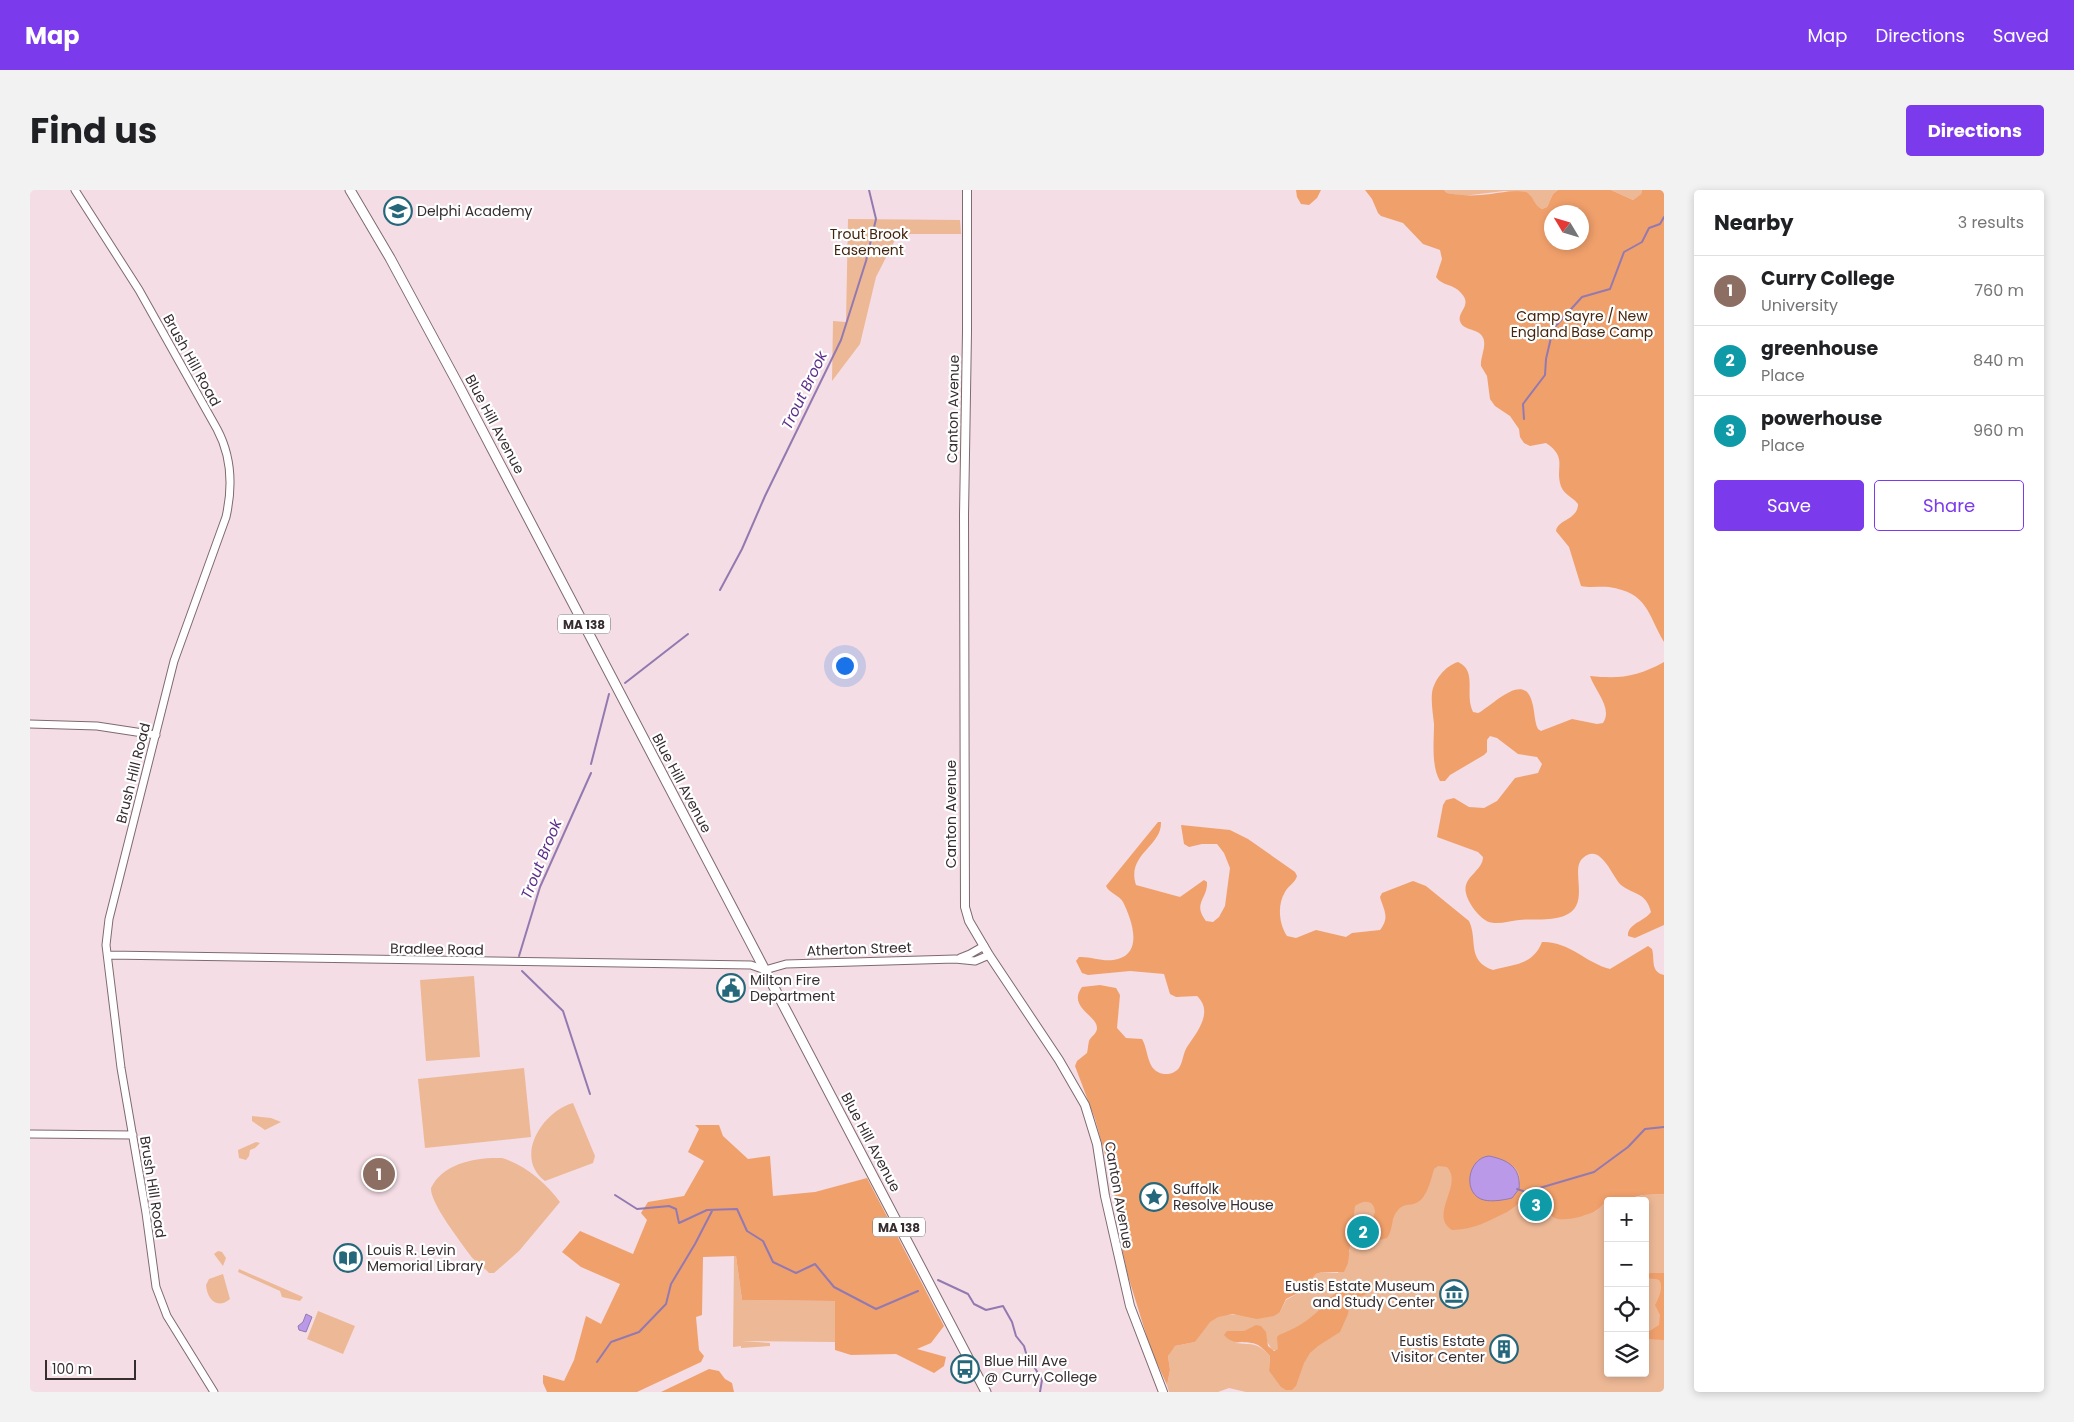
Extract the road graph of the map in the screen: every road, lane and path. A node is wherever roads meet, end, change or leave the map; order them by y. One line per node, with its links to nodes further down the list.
1 (75, 190): 5 (street, Brush Hill Road)
2 (350, 190): 10 (highway, Blue Hill Avenue / MA 138)
3 (967, 190): 6 (main road, Canton Avenue)
4 (30, 724): 5 (street)
5 (156, 735): 7 (street, Brush Hill Road)
6 (984, 946): 8 (main road, Canton Avenue); 9 (street, Atherton Street)
7 (108, 955): 10 (street, Bradlee Road); 12 (street, Brush Hill Road)
8 (989, 955): 9 (street, Atherton Street); 15 (main road, Canton Avenue)
9 (955, 959): 10 (street, Atherton Street)
10 (765, 970): 14 (highway, Blue Hill Avenue / MA 138)
11 (30, 1134): 12 (street)
12 (133, 1135): 13 (street, Brush Hill Road)
13 (214, 1392)
14 (986, 1392)
15 (1163, 1392)

